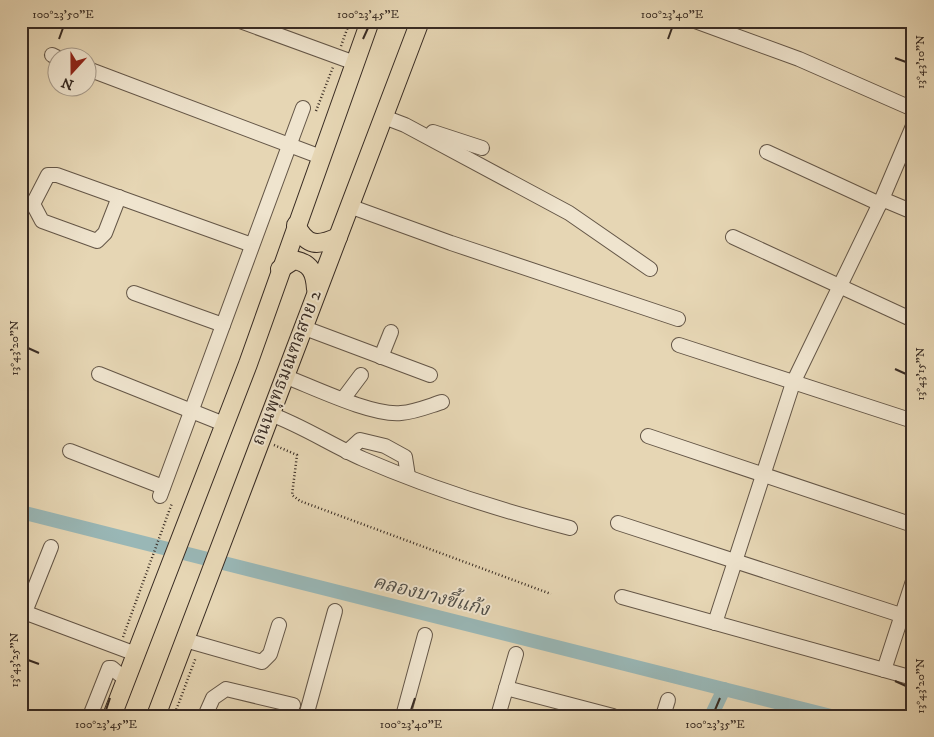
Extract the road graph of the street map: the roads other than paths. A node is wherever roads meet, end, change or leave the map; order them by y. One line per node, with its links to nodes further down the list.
1 (240, 21): 5 (street)
2 (370, 21): 5 (main road)
3 (420, 21): 9 (main road, ถนนพุทธมณฑลสาย 2)
4 (695, 21): 8 (street)
5 (355, 63): 14 (main road)
6 (98, 73): 11 (street)
7 (302, 108): 11 (street)
8 (913, 109)
9 (384, 114): 12 (street); 18 (main road, ถนนพุทธมณฑลสาย 2); 25 (street)
10 (913, 126): 16 (street)
11 (288, 144): 14 (street); 23 (street)
12 (482, 148)
13 (767, 152): 16 (street)
14 (321, 157): 20 (main road)
15 (119, 197): 17 (street); 17 (street); 23 (street)
16 (881, 201): 19 (street); 26 (street)
17 (27, 204)
18 (349, 206): 21 (main road, ถนนพุทธมณฑลสาย 2); 29 (street)
19 (913, 212)
20 (296, 225): 21 (main road); 24 (main road)
21 (338, 237): 27 (main road, ถนนพุทธมณฑลสาย 2)
22 (733, 237): 26 (street)
23 (252, 245): 31 (street)
24 (280, 269): 27 (main road); 46 (main road)
25 (650, 269)
26 (840, 286): 30 (street); 40 (street)
27 (316, 289): 32 (main road, ถนนพุทธมณฑลสาย 2)
28 (134, 293): 31 (street)
29 (678, 319)
30 (913, 320)
31 (222, 325): 43 (street)
32 (302, 327): 35 (street); 39 (main road, ถนนพุทธมณฑลสาย 2)
33 (391, 332): 35 (street)
34 (679, 345): 40 (street)
35 (381, 357): 38 (street)
36 (99, 374): 43 (street)
37 (361, 375): 41 (street)
38 (430, 375)
39 (284, 376): 41 (street); 44 (main road, ถนนพุทธมณฑลสาย 2)
40 (793, 382): 45 (street); 50 (street)
41 (343, 399): 42 (street)
42 (442, 402)
43 (191, 410): 46 (street); 48 (street)
44 (270, 414): 49 (street); 65 (main road, ถนนพุทธมณฑลสาย 2)
45 (913, 422)
46 (224, 424): 66 (main road)
47 (648, 436): 50 (street)
48 (70, 451)
49 (347, 452): 51 (street); 51 (street)
50 (763, 475): 53 (street); 56 (street)
51 (408, 476): 54 (street)
52 (618, 523): 56 (street)
53 (913, 525)
54 (570, 528)
55 (51, 547): 60 (street)
56 (734, 561): 61 (street); 62 (street)
57 (913, 582): 61 (street)
58 (622, 597): 62 (street)
59 (336, 611): 80 (street)
60 (23, 612): 66 (street)
61 (907, 617): 68 (street)
62 (715, 623): 68 (street)
63 (279, 625): 65 (street)
64 (425, 635): 81 (street)
65 (193, 643): 71 (main road, ถนนพุทธมณฑลสาย 2)
66 (136, 654): 70 (main road)
67 (516, 654): 72 (street)
68 (884, 670): 69 (street)
69 (913, 678)
70 (126, 680): 75 (street); 76 (main road)
71 (169, 680): 77 (main road); 78 (main road, ถนนพุทธมณฑลสาย 2)
72 (506, 688): 82 (street); 83 (street)
73 (668, 700): 84 (street)
74 (293, 705): 79 (street)
75 (90, 716)
76 (112, 716)
77 (151, 716)
78 (156, 716)
79 (204, 716)
80 (306, 716)
81 (403, 716)
82 (498, 716)
83 (613, 716)
84 (663, 716)

